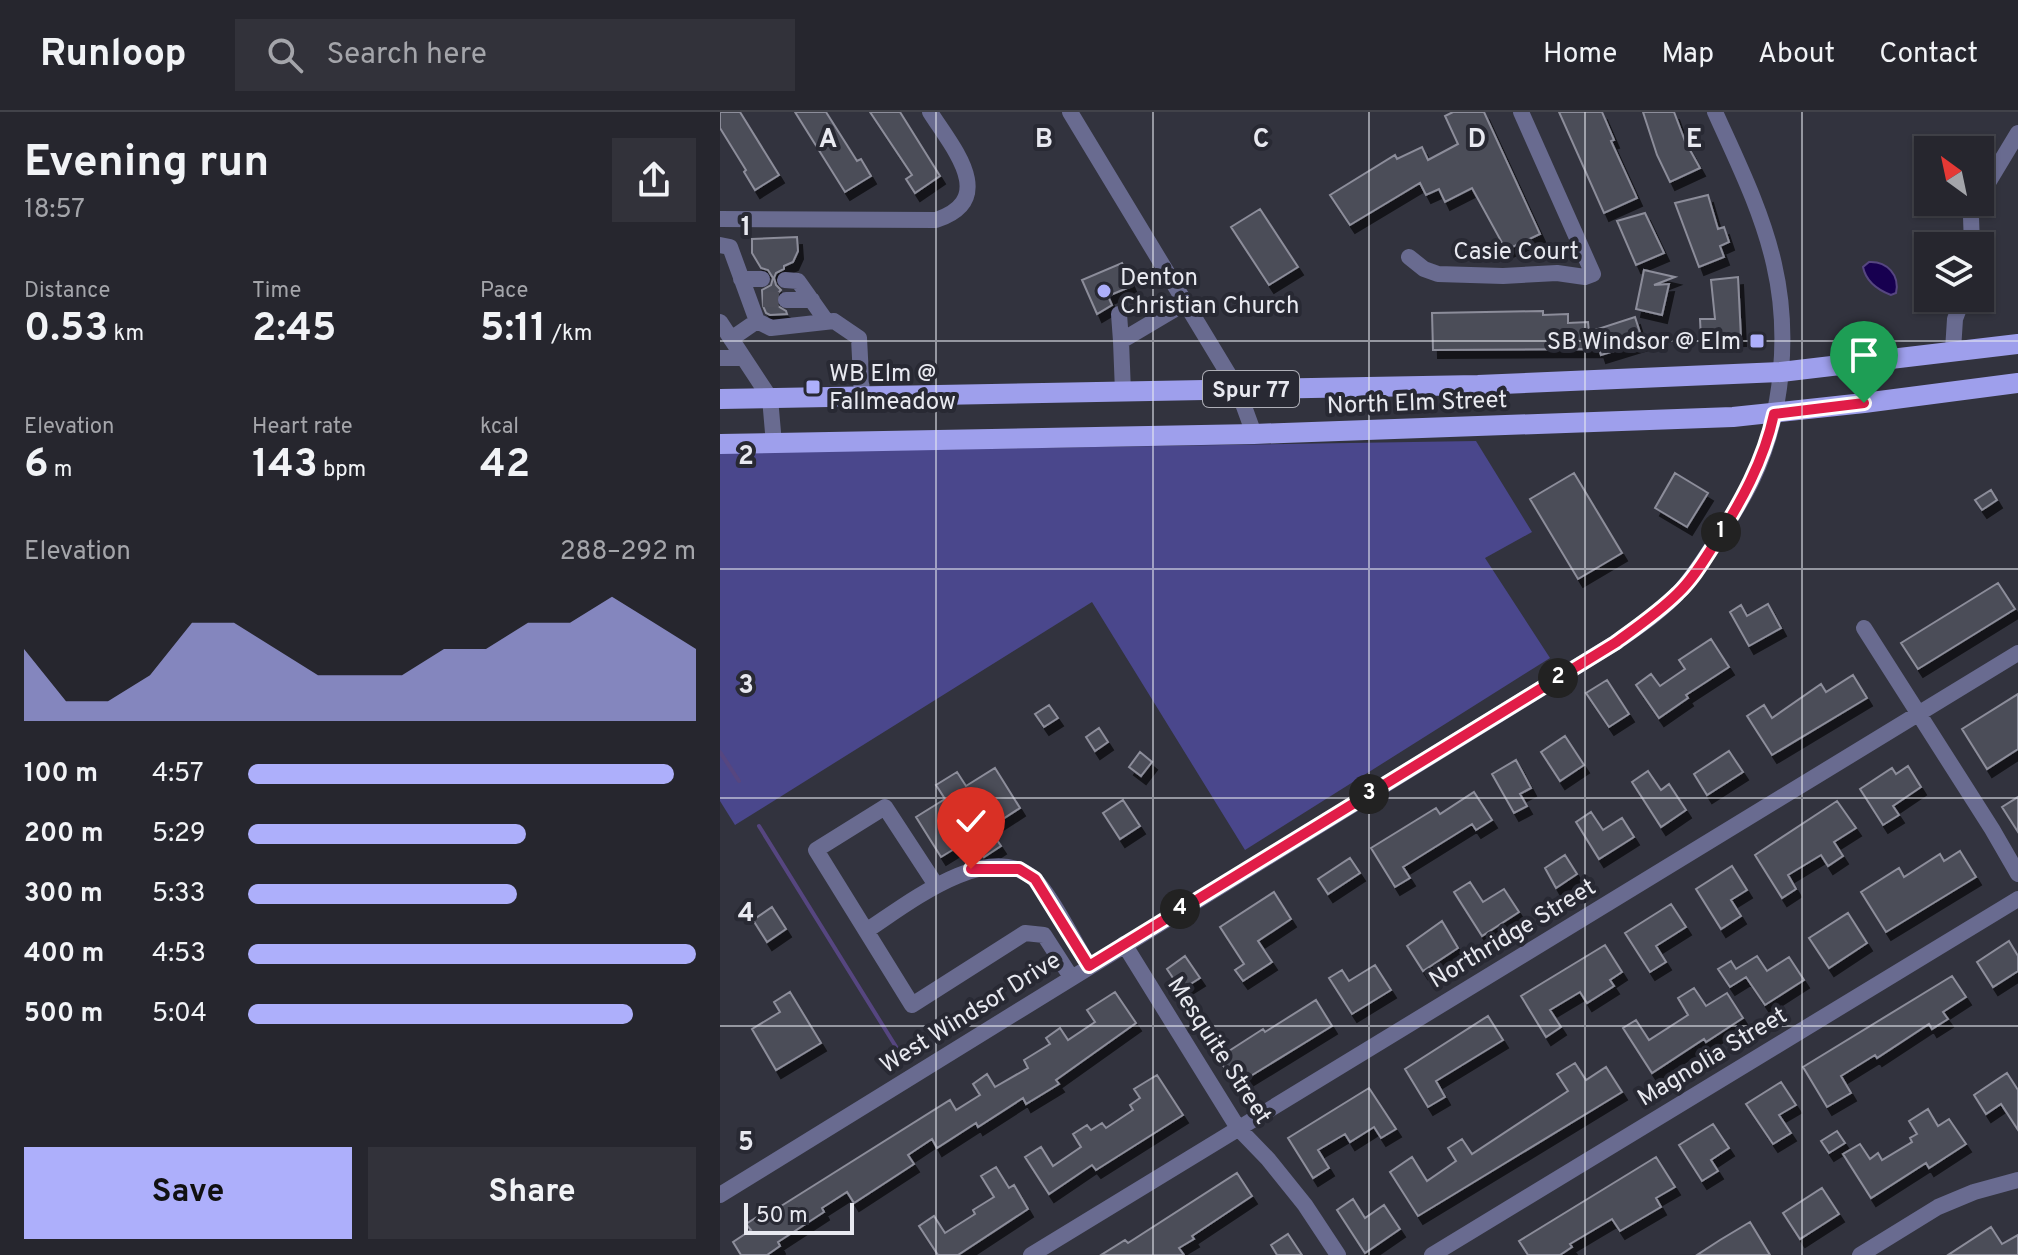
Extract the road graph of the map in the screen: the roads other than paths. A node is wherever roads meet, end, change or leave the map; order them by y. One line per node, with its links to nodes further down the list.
1 (930, 112): 7 (street)
2 (1070, 112): 15 (street)
3 (1521, 112): 9 (street, Casie Court)
4 (1715, 112): 27 (street, West Windsor Drive)
5 (2018, 133): 6 (street)
6 (1994, 173)
7 (720, 219)
8 (720, 245): 10 (street)
9 (1409, 257)
10 (741, 279): 11 (street); 18 (street)
11 (762, 279)
12 (785, 280): 14 (street)
13 (786, 300): 14 (street)
14 (812, 300): 20 (street)
15 (1185, 303): 22 (street); 29 (street)
16 (1958, 312): 24 (street)
17 (1119, 314): 22 (street)
18 (757, 321): 20 (street); 21 (street)
19 (720, 322): 21 (street)
20 (827, 322): 31 (street)
21 (731, 339): 26 (street)
22 (1121, 341): 30 (street)
23 (2018, 344): 24 (main road, North Elm Street / Spur 77)
24 (1953, 350): 27 (main road, North Elm Street / Spur 77)
25 (720, 358): 26 (street)
26 (743, 358): 32 (street)
27 (1781, 372): 29 (main road, North Elm Street / Spur 77); 34 (street, West Windsor Drive)
28 (2018, 383): 34 (main road, North Elm Street / Spur 77)
29 (1238, 390): 30 (main road, North Elm Street / Spur 77); 35 (street)
30 (1123, 392): 31 (main road, North Elm Street / Spur 77)
31 (862, 397): 32 (main road, North Elm Street / Spur 77)
32 (770, 398): 33 (main road, North Elm Street / Spur 77); 37 (street)
33 (720, 399)
34 (1774, 414): 35 (main road, North Elm Street / Spur 77); 45 (street, West Windsor Drive)
35 (1254, 434): 37 (main road, North Elm Street / Spur 77)
36 (720, 444): 37 (main road, North Elm Street / Spur 77)
37 (774, 444)
38 (1864, 628): 40 (street)
39 (2018, 653): 40 (street, Northridge Street)
40 (1920, 714): 41 (street); 48 (street, Northridge Street)
41 (2018, 874)
42 (936, 885): 44 (street); 44 (street); 46 (street)
43 (2018, 899): 53 (street, Magnolia Street)
44 (866, 931): 47 (street)
45 (1124, 944): 46 (street, West Windsor Drive); 48 (street, Mesquite Street)
46 (1089, 966): 47 (street, West Windsor Drive)
47 (1071, 977): 50 (street, West Windsor Drive)
48 (1238, 1128): 51 (street, Northridge Street); 52 (street, Mesquite Street)
49 (2018, 1180): 54 (street)
50 (720, 1195)
51 (1031, 1255)
52 (1338, 1255)
53 (1432, 1255)
54 (1860, 1255)

